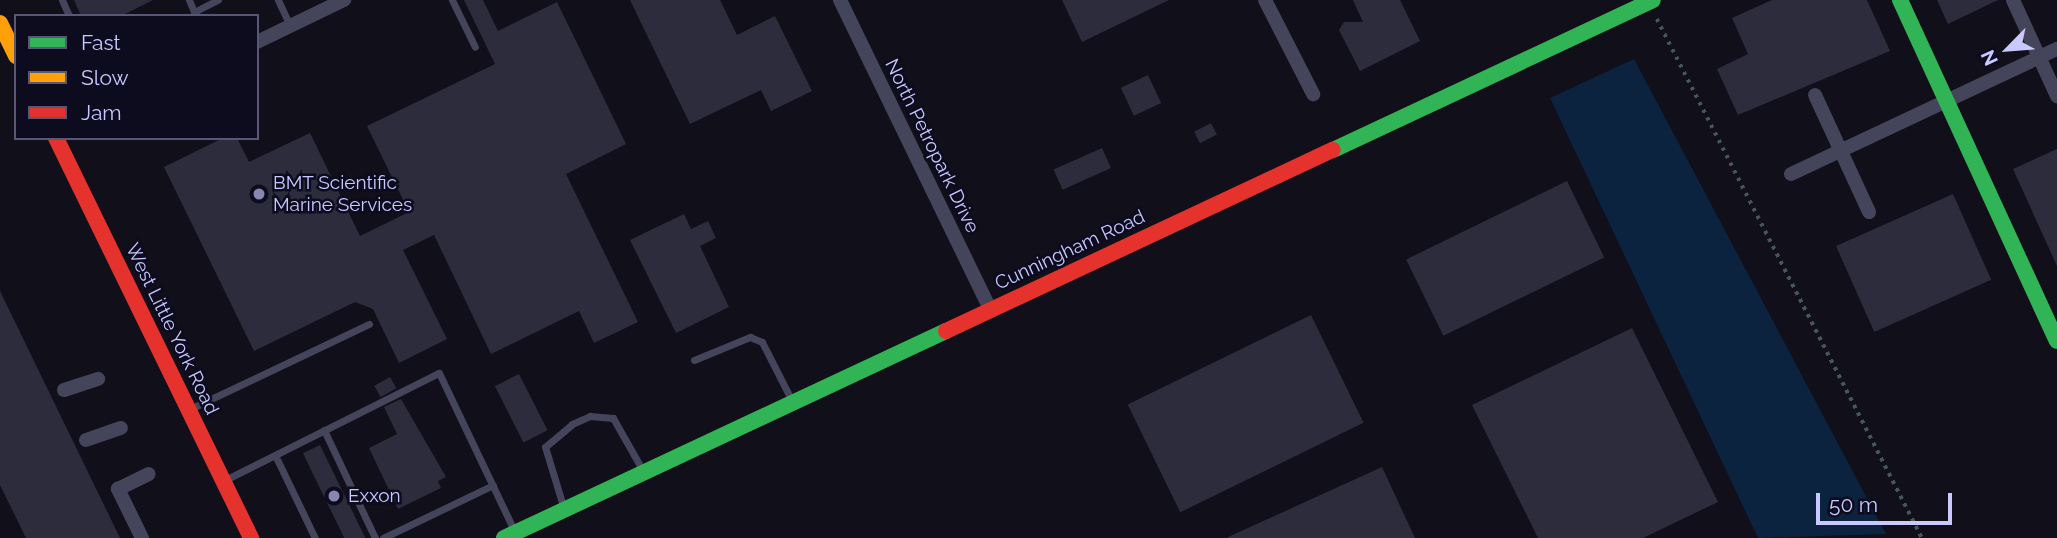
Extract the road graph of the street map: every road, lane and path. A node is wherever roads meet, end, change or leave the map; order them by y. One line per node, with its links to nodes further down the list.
1 (189, 0): 2 (lane)
2 (218, 0)
3 (278, 0): 12 (lane)
4 (452, 0): 14 (lane)
5 (840, 0): 26 (street, North Petropark Drive)
6 (1265, 0): 18 (street)
7 (1900, 0): 21 (street)
8 (339, 1): 12 (street)
9 (1650, 1): 26 (street, Cunningham Road); 49 (path)
10 (2013, 1): 17 (street)
11 (0, 23): 16 (street)
12 (290, 26): 13 (street)
13 (259, 41)
14 (475, 47)
15 (2057, 48): 17 (street)
16 (14, 52)
17 (2039, 57): 20 (street); 21 (street)
18 (1313, 94)
19 (1815, 95): 23 (street)
20 (2057, 96)
21 (1946, 100): 23 (street); 28 (street)
22 (60, 140): 33 (street, West Little York Road)
23 (1840, 150): 24 (street); 25 (street)
24 (1791, 174)
25 (1869, 212)
26 (990, 309): 32 (street, Cunningham Road)
27 (369, 324): 33 (lane)
28 (2057, 341)
29 (694, 360): 32 (lane)
30 (98, 379): 31 (street)
31 (64, 390)
32 (792, 401): 38 (street, Cunningham Road)
33 (188, 410): 40 (street, West Little York Road)
34 (121, 428): 36 (street)
35 (324, 430): 37 (lane); 41 (lane); 47 (lane)
36 (86, 440)
37 (275, 454): 40 (lane); 46 (lane)
38 (643, 471): 42 (street, Cunningham Road); 42 (lane)
39 (149, 474): 44 (street)
40 (223, 481): 45 (street, West Little York Road)
41 (493, 485): 43 (lane); 48 (lane)
42 (564, 509): 43 (street, Cunningham Road)
43 (510, 535)
44 (142, 538)
45 (251, 538)
46 (315, 538)
47 (375, 538)
48 (383, 538)
49 (1922, 538)

